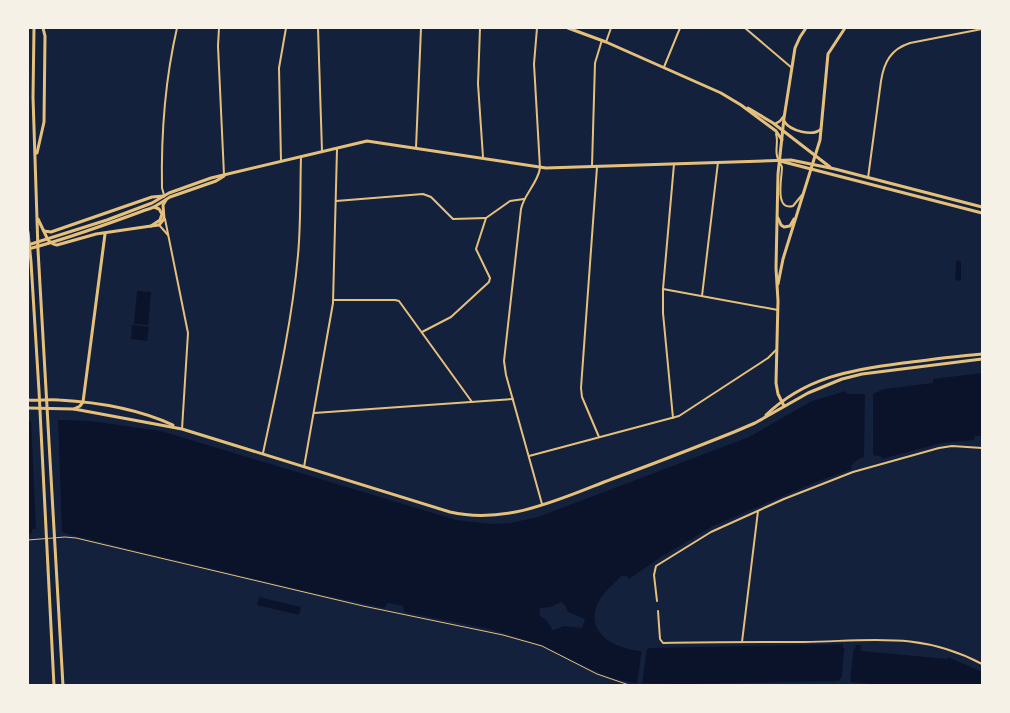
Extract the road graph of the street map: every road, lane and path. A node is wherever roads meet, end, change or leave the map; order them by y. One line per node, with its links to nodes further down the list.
1 (34, 28): 34 (main road)
2 (43, 28): 34 (main road)
3 (177, 28): 47 (street)
4 (220, 28): 44 (street)
5 (286, 28): 35 (street)
6 (318, 28): 30 (street)
7 (421, 28): 29 (street)
8 (480, 28): 33 (street)
9 (537, 28): 41 (street)
10 (568, 28): 17 (main road)
11 (611, 28): 17 (street)
12 (680, 28): 18 (street)
13 (745, 28): 19 (street)
14 (806, 28): 19 (main road)
15 (846, 28): 24 (main road)
16 (982, 29): 45 (street)
17 (604, 41): 18 (main road); 40 (street)
18 (664, 67): 20 (main road)
19 (792, 68): 21 (main road)
20 (741, 105): 23 (main road); 25 (main road)
21 (785, 112): 22 (main road); 23 (street)
22 (784, 120): 24 (street); 26 (main road)
23 (773, 123): 26 (main road)
24 (822, 127): 31 (main road)
25 (772, 128): 27 (main road); 36 (street)
26 (783, 131): 27 (main road); 31 (main road)
27 (782, 143): 36 (main road)
28 (338, 148): 29 (main road); 30 (main road); 49 (street)
29 (416, 148): 33 (main road)
30 (322, 151): 32 (main road)
31 (816, 156): 39 (main road); 42 (main road)
32 (300, 157): 35 (main road); 88 (street)
33 (483, 159): 41 (main road)
34 (35, 160): 52 (main road)
35 (281, 161): 44 (main road)
36 (780, 161): 37 (main road); 39 (main road); 43 (main road); 46 (street); 55 (main road)
37 (718, 162): 38 (main road); 67 (street)
38 (674, 164): 40 (main road); 66 (street)
39 (813, 164): 42 (main road); 43 (main road)
40 (595, 167): 41 (main road); 86 (street)
41 (540, 168): 48 (street)
42 (835, 169): 45 (main road)
43 (811, 170): 46 (main road); 53 (main road)
44 (224, 176): 47 (main road)
45 (868, 178): 50 (main road)
46 (802, 195): 54 (main road)
47 (166, 197): 51 (main road); 56 (main road); 59 (main road); 63 (main road)
48 (524, 199): 57 (street); 74 (street)
49 (336, 201): 57 (street); 68 (street)
50 (982, 206)
51 (154, 208): 58 (main road); 64 (main road)
52 (37, 212): 59 (main road); 99 (main road)
53 (982, 213)
54 (797, 214): 55 (main road); 65 (main road)
55 (777, 215): 65 (main road)
56 (165, 218): 58 (main road); 62 (street)
57 (486, 218): 70 (street)
58 (157, 224): 61 (main road); 62 (street)
59 (41, 227): 61 (main road)
60 (28, 232): 98 (main road)
61 (105, 234): 76 (main road)
62 (169, 237): 85 (street)
63 (28, 245)
64 (28, 249)
65 (778, 287): 69 (main road)
66 (663, 289): 67 (street); 83 (street)
67 (702, 296): 69 (street)
68 (333, 300): 70 (street); 82 (street)
69 (778, 310): 71 (main road)
70 (422, 332): 77 (street)
71 (776, 350): 78 (main road); 83 (street)
72 (982, 354): 78 (main road)
73 (982, 359): 79 (main road)
74 (513, 399): 77 (street); 89 (street)
75 (28, 400): 76 (main road)
76 (82, 402): 81 (main road); 85 (main road)
77 (472, 402): 82 (street)
78 (781, 402): 79 (main road); 84 (main road)
79 (784, 406): 84 (main road)
80 (28, 408): 81 (main road)
81 (74, 409): 85 (main road)
82 (314, 413): 90 (street)
83 (674, 418): 86 (street)
84 (762, 419): 91 (main road)
85 (181, 429): 88 (main road)
86 (599, 437): 89 (street)
87 (982, 448): 92 (street)
88 (263, 454): 90 (main road)
89 (529, 456): 91 (street)
90 (304, 467): 91 (main road)
91 (542, 505)
92 (758, 510): 94 (street); 96 (street)
93 (28, 540): 100 (street)
94 (657, 601)
95 (658, 611): 96 (street)
96 (742, 642): 97 (street)
97 (982, 663)
98 (54, 686)
99 (62, 686)
100 (632, 686)

